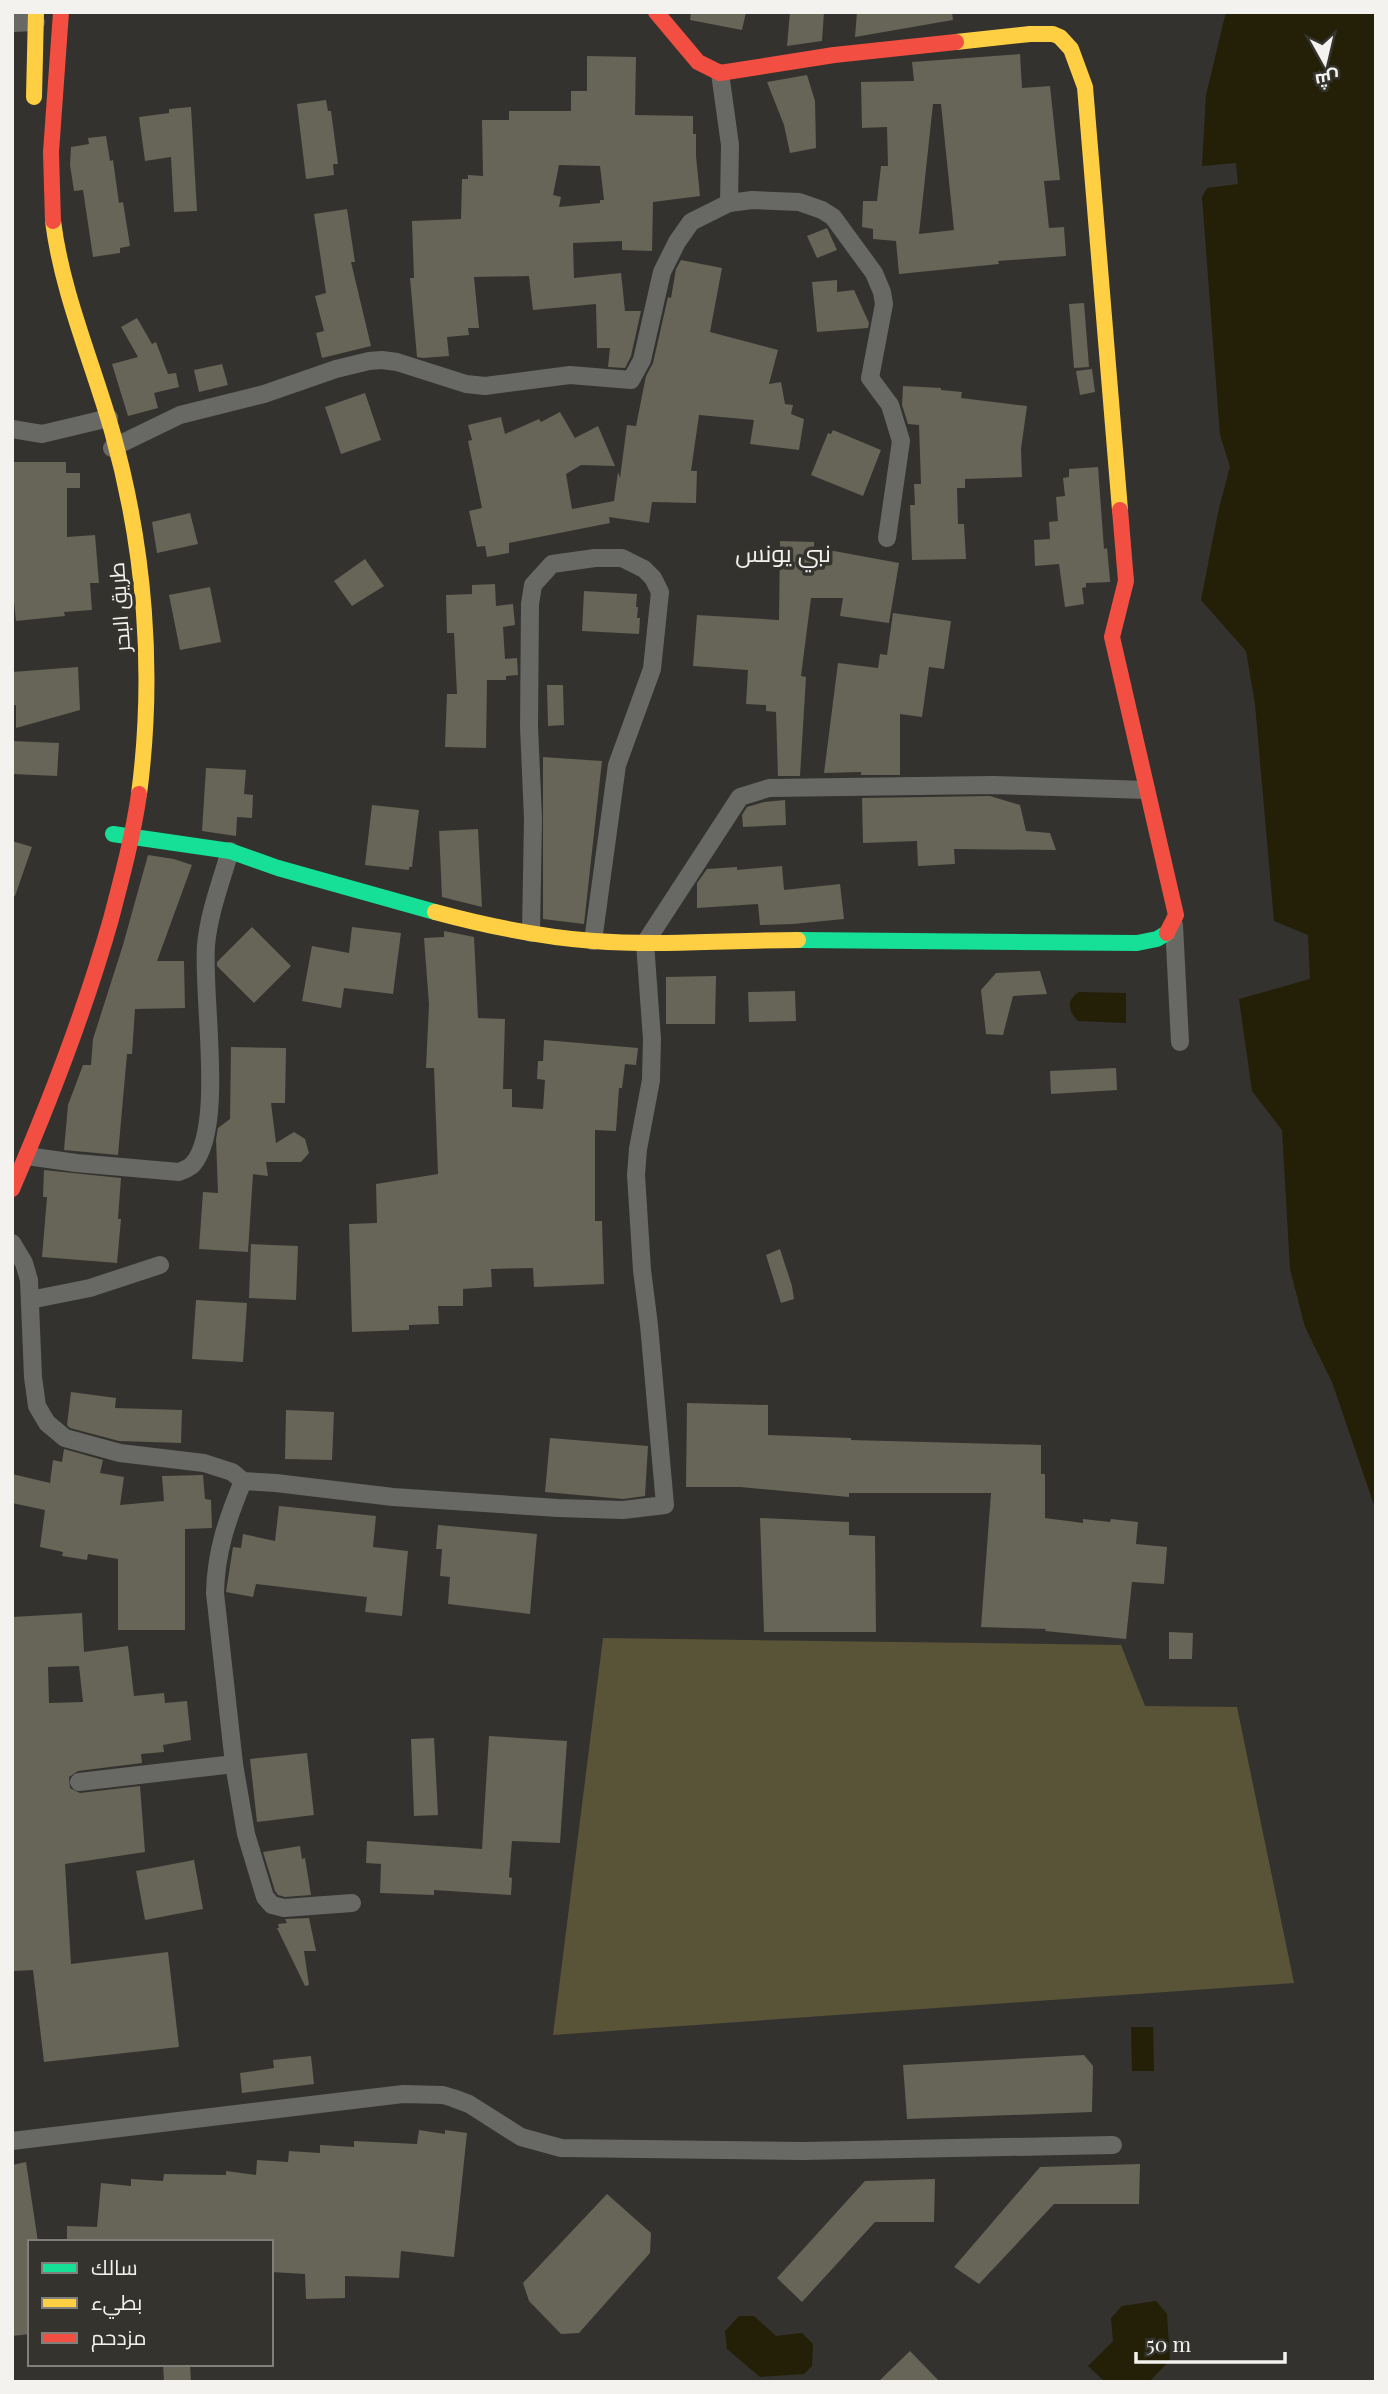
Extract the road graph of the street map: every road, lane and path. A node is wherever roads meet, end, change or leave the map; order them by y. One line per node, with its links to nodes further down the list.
1 (61, 12): 9 (main road, طريق البحر)
2 (656, 12): 5 (main road)
3 (36, 17): 4 (street); 6 (main road)
4 (12, 23)
5 (720, 74): 7 (street); 14 (main road)
6 (34, 111)
7 (729, 203): 11 (street); 12 (street)
8 (40, 243): 9 (main road, طريق البحر)
9 (102, 420): 10 (street); 11 (main road, طريق البحر)
10 (12, 429)
11 (110, 449): 13 (main road, طريق البحر); 16 (main road, طريق البحر)
12 (887, 538)
13 (128, 606)
14 (1146, 790): 18 (main road); 21 (street)
15 (118, 814): 16 (main road)
16 (131, 838): 17 (main road); 24 (main road, طريق البحر)
17 (230, 851): 19 (main road); 24 (street)
18 (1174, 925): 21 (main road); 22 (street)
19 (531, 933): 20 (main road); 20 (street)
20 (593, 941): 21 (main road)
21 (645, 943): 29 (street)
22 (1180, 1042)
23 (33, 1095): 24 (main road, طريق البحر)
24 (20, 1152): 25 (main road, طريق البحر)
25 (12, 1189)
26 (12, 1243): 28 (street)
27 (160, 1265): 28 (street)
28 (30, 1300): 29 (street)
29 (243, 1481): 30 (street)
30 (234, 1764): 31 (street); 32 (street)
31 (79, 1782)
32 (352, 1903)
33 (12, 2141): 34 (street)
34 (1113, 2145)

